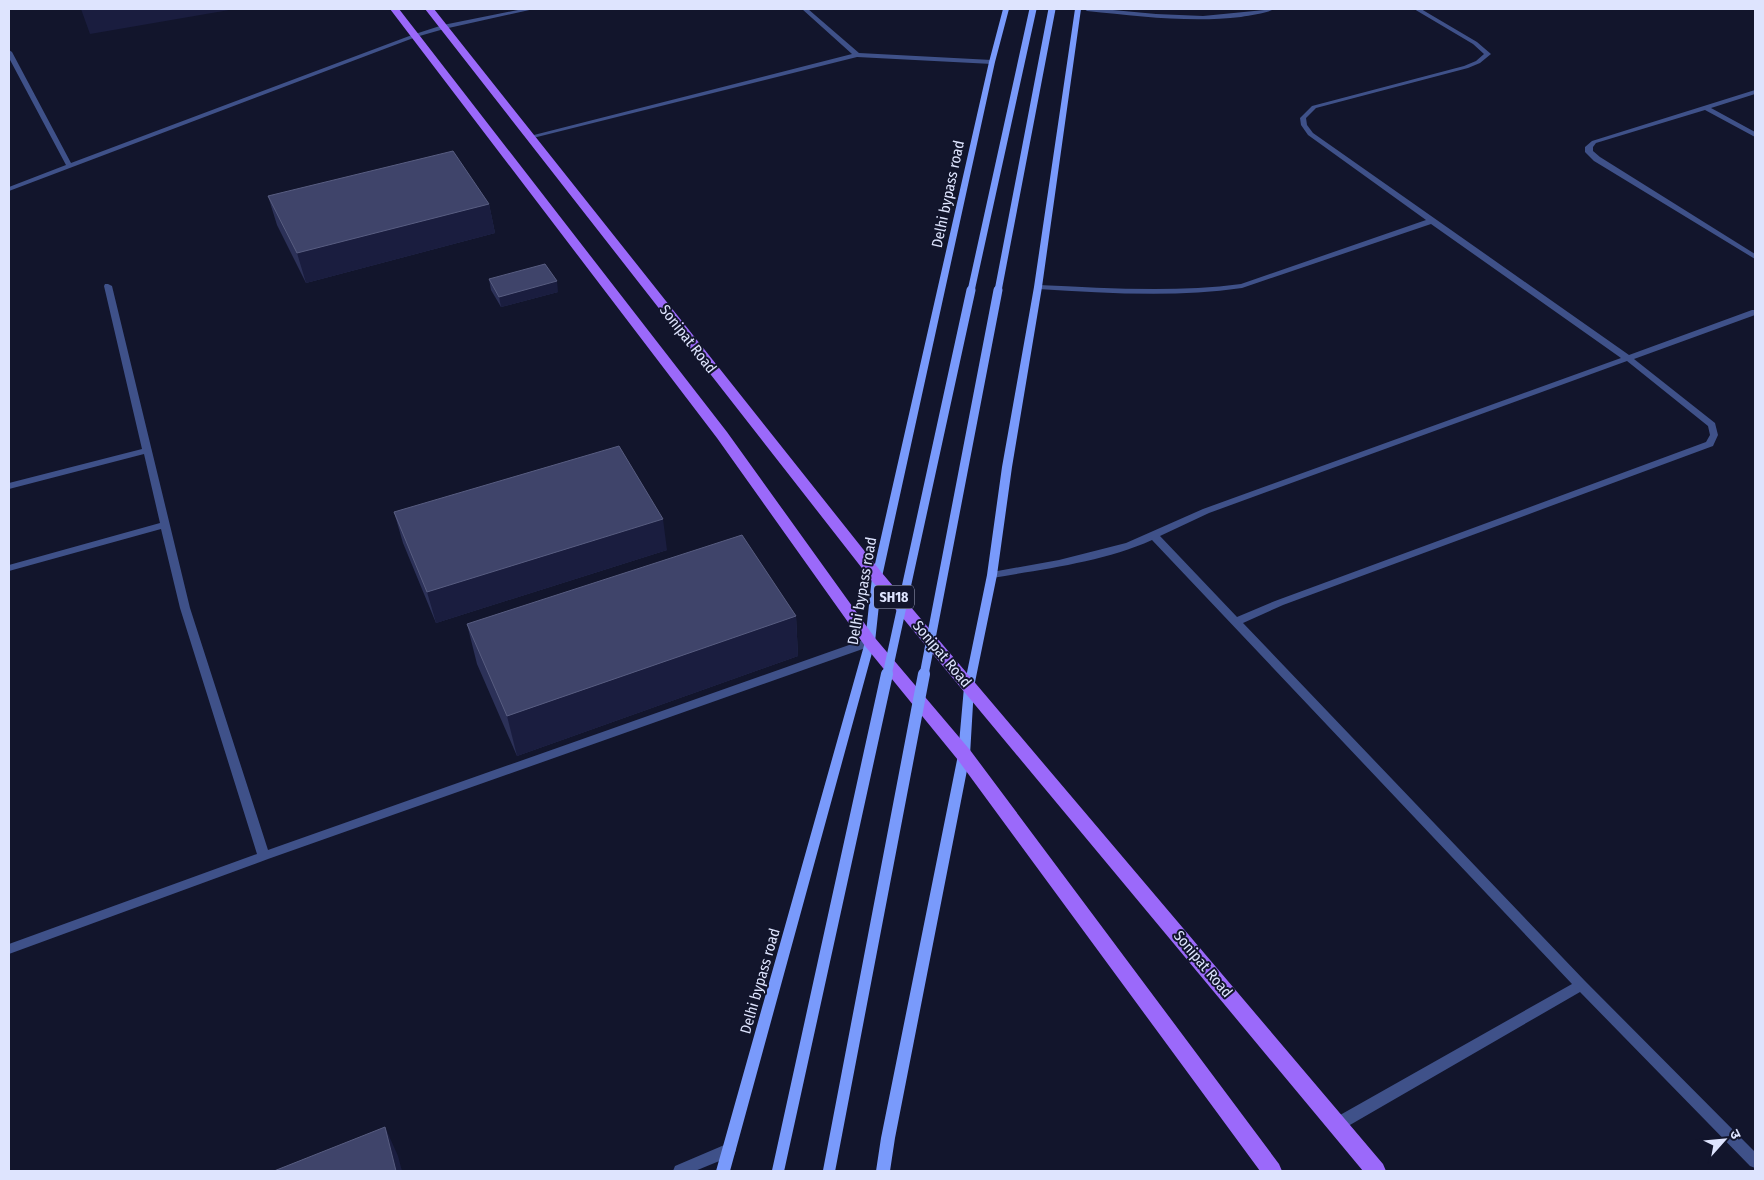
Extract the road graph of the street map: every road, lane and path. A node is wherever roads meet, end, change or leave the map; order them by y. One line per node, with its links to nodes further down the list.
1 (394, 9): 13 (main road, Sonipat Road / SH18)
2 (429, 9): 12 (main road, Sonipat Road / SH18)
3 (531, 9): 12 (street)
4 (805, 9): 15 (street)
5 (1006, 9): 16 (main road, Delhi bypass road)
6 (1033, 9): 48 (main road, bridge)
7 (1052, 9): 49 (main road, bridge)
8 (1078, 9): 26 (main road)
9 (1087, 9): 10 (street)
10 (1271, 9)
11 (1417, 9): 23 (street)
12 (443, 27): 13 (street); 20 (main road, Sonipat Road / SH18)
13 (414, 36): 21 (street); 37 (main road, Sonipat Road / SH18)
14 (9, 52): 21 (street)
15 (857, 55): 16 (street); 20 (street)
16 (992, 62): 35 (main road, Delhi bypass road)
17 (1755, 92): 18 (street)
18 (1705, 107): 19 (street); 24 (street)
19 (1755, 135)
20 (529, 137): 35 (main road, Sonipat Road / SH18)
21 (69, 165): 22 (street)
22 (9, 189)
23 (1432, 222): 26 (street); 28 (street)
24 (1755, 257)
25 (108, 286): 29 (street)
26 (1038, 287): 34 (main road)
27 (1755, 312): 28 (street)
28 (1629, 358): 32 (street); 36 (street)
29 (148, 450): 30 (street); 31 (street)
30 (9, 486)
31 (164, 525): 33 (street); 40 (street)
32 (1153, 536): 34 (street); 36 (street)
33 (9, 568)
34 (992, 575): 38 (main road)
35 (877, 577): 37 (main road, Delhi bypass road); 38 (main road, Sonipat Road / SH18)
36 (1236, 622): 42 (street)
37 (870, 642): 39 (main road, Sonipat Road / SH18); 40 (street); 44 (main road, Delhi bypass road)
38 (969, 687): 39 (main road); 43 (main road, Sonipat Road / SH18)
39 (964, 756): 50 (main road); 51 (main road, Sonipat Road / SH18)
40 (264, 856): 41 (street)
41 (9, 949)
42 (1581, 984): 43 (street); 45 (street)
43 (1338, 1124): 52 (main road, Sonipat Road / SH18)
44 (728, 1150): 46 (street); 47 (main road, Delhi bypass road)
45 (1755, 1162)
46 (680, 1171)
47 (723, 1171)
48 (778, 1171)
49 (829, 1171)
50 (883, 1171)
51 (1272, 1171)
52 (1376, 1171)

